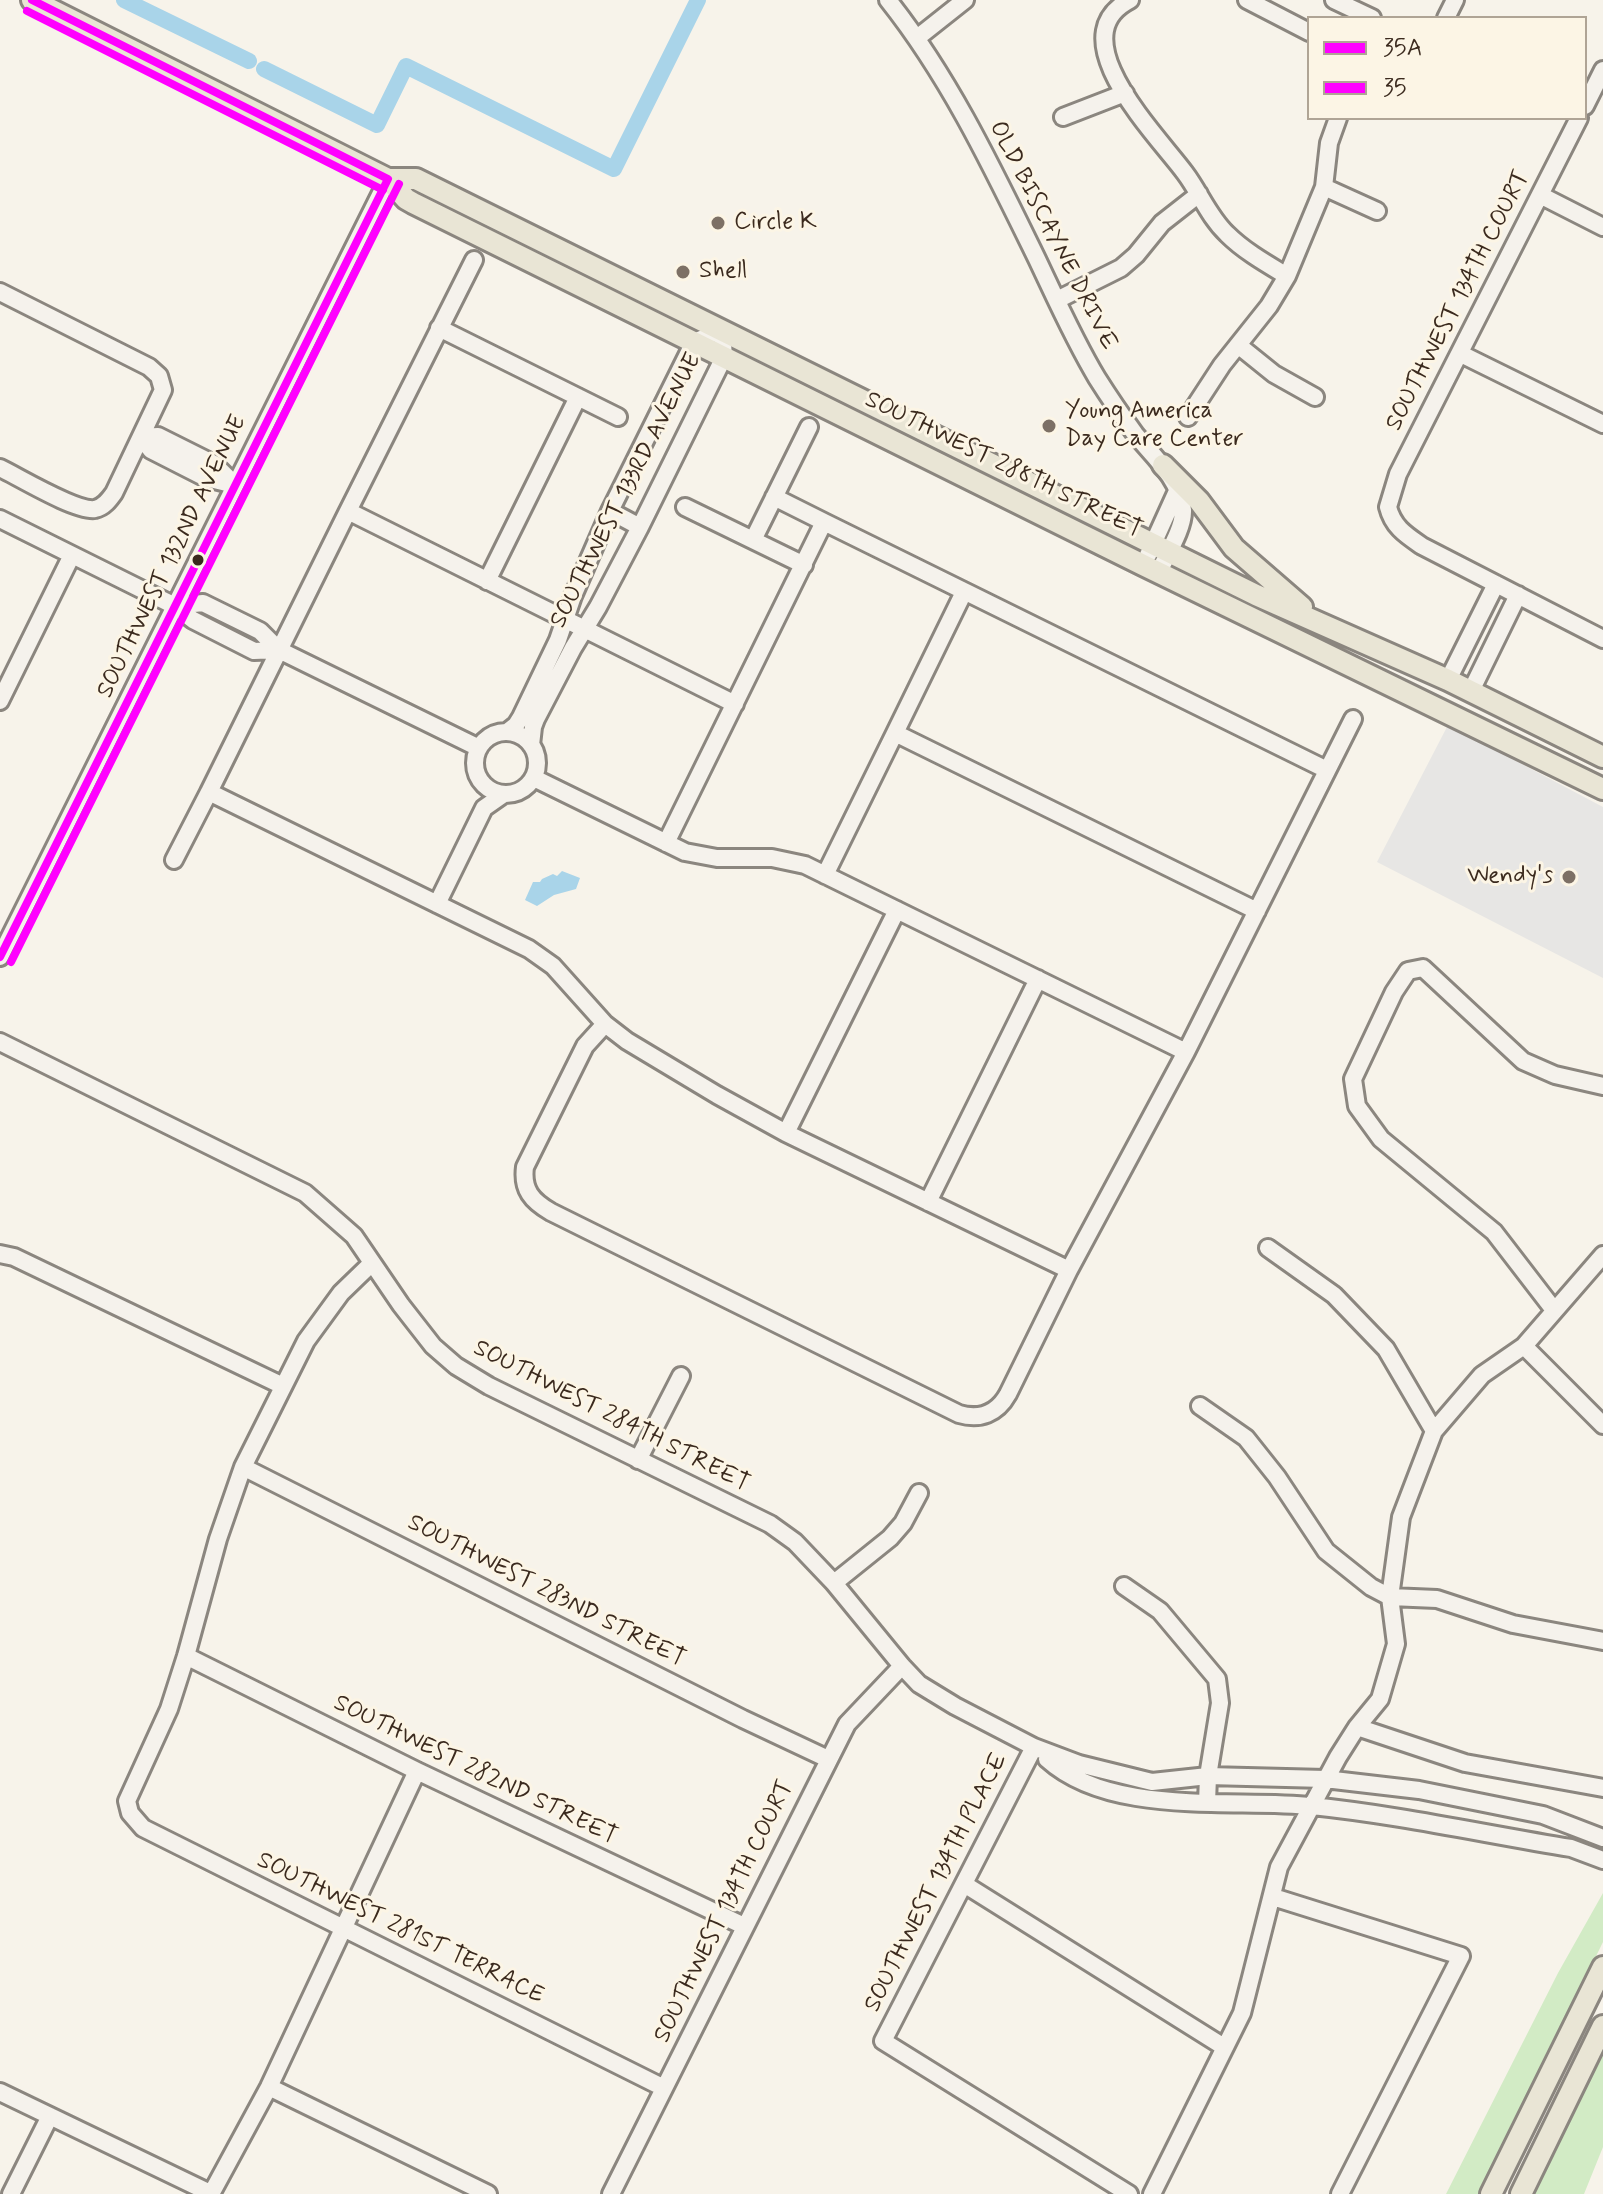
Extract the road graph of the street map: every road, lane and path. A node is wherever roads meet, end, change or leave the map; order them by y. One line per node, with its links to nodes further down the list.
1 (32, 0): 16 (main road, SOUTHWEST 288TH STREET)
2 (888, 0): 9 (street, OLD BISCAYNE DRIVE)
3 (965, 0): 9 (street)
4 (1130, 0): 11 (street)
5 (1247, 0): 8 (street)
6 (1334, 0): 7 (street)
7 (1368, 16)
8 (1307, 31)
9 (917, 38): 25 (street, OLD BISCAYNE DRIVE)
10 (1603, 70): 12 (street)
11 (1125, 93): 13 (street); 18 (street)
12 (1587, 102)
13 (1063, 117)
14 (1337, 120): 17 (street)
15 (1578, 120): 19 (street, SOUTHWEST 134TH COURT)
16 (388, 179): 27 (main road, SOUTHWEST 288TH STREET); 28 (main road, SOUTHWEST 288TH STREET); 43 (street, SOUTHWEST 132ND AVENUE)
17 (1324, 187): 20 (street); 23 (street)
18 (1199, 194): 23 (street); 25 (street)
19 (1540, 195): 21 (street); 30 (street, SOUTHWEST 134TH COURT)
20 (1377, 211)
21 (1603, 227)
22 (474, 260): 26 (street)
23 (1287, 276): 29 (street)
24 (0, 292): 38 (street)
25 (1057, 300): 40 (street, OLD BISCAYNE DRIVE)
26 (439, 328): 32 (street); 46 (street)
27 (722, 330): 28 (street, SOUTHWEST 133RD AVENUE); 31 (street, SOUTHWEST 133RD AVENUE); 39 (main road, SOUTHWEST 288TH STREET)
28 (694, 342): 31 (main road, SOUTHWEST 288TH STREET); 47 (street, SOUTHWEST 133RD AVENUE)
29 (1238, 345): 33 (street); 35 (street)
30 (1461, 354): 36 (street); 57 (street, SOUTHWEST 134TH COURT)
31 (724, 357): 42 (main road, SOUTHWEST 288TH STREET); 50 (street, SOUTHWEST 133RD AVENUE)
32 (578, 397): 34 (street); 56 (street)
33 (1315, 397)
34 (618, 417)
35 (1188, 417)
36 (1603, 424)
37 (809, 427): 44 (street)
38 (141, 437): 41 (street); 43 (street)
39 (982, 460): 42 (main road); 52 (main road, SOUTHWEST 288TH STREET)
40 (1163, 465): 52 (street, OLD BISCAYNE DRIVE); 62 (main road)
41 (0, 468)
42 (973, 480): 55 (main road, SOUTHWEST 288TH STREET)
43 (235, 485): 60 (street, SOUTHWEST 132ND AVENUE)
44 (774, 497): 49 (street); 51 (street)
45 (685, 507): 51 (street)
46 (348, 511): 56 (street); 65 (street)
47 (610, 511): 50 (street); 61 (street, SOUTHWEST 133RD AVENUE)
48 (0, 519): 53 (street)
49 (824, 522): 54 (street); 58 (street)
50 (640, 527): 63 (street, SOUTHWEST 133RD AVENUE)
51 (753, 540): 54 (street)
52 (1161, 548): 55 (street, OLD BISCAYNE DRIVE); 62 (main road, SOUTHWEST 288TH STREET)
53 (72, 555): 60 (street); 68 (street)
54 (804, 565): 69 (street)
55 (1151, 568): 79 (main road, SOUTHWEST 288TH STREET)
56 (487, 581): 61 (street)
57 (1496, 584): 59 (street); 66 (street)
58 (964, 592): 72 (street); 76 (street)
59 (1518, 595): 64 (street); 67 (street)
60 (175, 606): 65 (street); 89 (street, SOUTHWEST 132ND AVENUE)
61 (565, 619): 63 (street); 71 (street, SOUTHWEST 133RD AVENUE)
62 (1320, 623): 66 (main road, SOUTHWEST 288TH STREET)
63 (584, 629): 69 (street); 73 (street, SOUTHWEST 133RD AVENUE)
64 (1603, 639)
65 (279, 650): 74 (street); 80 (street)
66 (1448, 680): 67 (main road, SOUTHWEST 288TH STREET)
67 (1471, 691): 75 (main road, SOUTHWEST 288TH STREET)
68 (0, 701)
69 (735, 704): 83 (street)
70 (1353, 719): 76 (street)
71 (507, 732): 73 (street); 74 (street)
72 (895, 733): 85 (street); 88 (street)
73 (531, 745): 77 (street)
74 (479, 748): 78 (street)
75 (1603, 757)
76 (1327, 770): 88 (street)
77 (534, 778): 81 (street); 83 (street)
78 (483, 784): 81 (street); 82 (street)
79 (1603, 789)
80 (209, 792): 84 (street); 86 (street)
81 (504, 794): 82 (street)
82 (484, 808): 86 (street)
83 (666, 843): 85 (street)
84 (174, 860)
85 (825, 875): 87 (street)
86 (437, 904): 91 (street)
87 (897, 910): 90 (street); 95 (street)
88 (1257, 911): 93 (street)
89 (0, 957)
90 (1038, 979): 93 (street); 96 (street)
91 (605, 1024): 95 (street); 101 (street)
92 (0, 1042): 100 (street, SOUTHWEST 284TH STREET)
93 (1186, 1052): 101 (street)
94 (1603, 1086): 102 (street)
95 (786, 1133): 96 (street)
96 (928, 1202): 101 (street)
97 (1268, 1248): 108 (street)
98 (0, 1254): 105 (street)
99 (1603, 1255): 102 (street)
100 (372, 1263): 105 (street); 109 (street, SOUTHWEST 284TH STREET)
101 (1069, 1270)
102 (1554, 1310): 103 (street)
103 (1524, 1346): 107 (street); 108 (street)
104 (681, 1376): 109 (street)
105 (283, 1386): 110 (street)
106 (1200, 1406): 114 (street)
107 (1603, 1425)
108 (1434, 1431): 114 (street)
109 (638, 1460): 112 (street, SOUTHWEST 284TH STREET)
110 (243, 1467): 116 (street); 120 (street, SOUTHWEST 283ND STREET)
111 (919, 1493): 112 (street)
112 (834, 1583): 117 (street, SOUTHWEST 284TH STREET)
113 (1124, 1586): 122 (street)
114 (1390, 1597): 115 (street); 118 (street)
115 (1603, 1641)
116 (186, 1656): 121 (street, SOUTHWEST 282ND STREET); 132 (street, SOUTHWEST 281ST TERRACE)
117 (902, 1666): 119 (street, SOUTHWEST 284TH STREET); 120 (street, SOUTHWEST 134TH COURT)
118 (1357, 1727): 123 (street); 124 (street)
119 (1034, 1747): 122 (street, SOUTHWEST 284TH STREET); 125 (street, SOUTHWEST 284TH STREET); 129 (street, SOUTHWEST 134TH PLACE)
120 (828, 1759): 131 (street, SOUTHWEST 134TH COURT)
121 (417, 1771): 131 (street, SOUTHWEST 282ND STREET); 132 (street)
122 (1208, 1776): 123 (street, SOUTHWEST 284TH STREET); 125 (street)
123 (1325, 1779): 126 (street); 127 (street, SOUTHWEST 284TH STREET)
124 (1603, 1788)
125 (1207, 1803): 126 (street, SOUTHWEST 284TH STREET)
126 (1311, 1806): 128 (street, SOUTHWEST 284TH STREET); 130 (street)
127 (1603, 1838)
128 (1603, 1860)
129 (964, 1884): 135 (street); 144 (street, SOUTHWEST 134TH PLACE)
130 (1273, 1897): 135 (street); 146 (street)
131 (744, 1926): 137 (street, SOUTHWEST 134TH COURT)
132 (343, 1928): 136 (street); 137 (street, SOUTHWEST 281ST TERRACE)
133 (1603, 1967): 147 (main road)
134 (1603, 2026): 148 (main road)
135 (1224, 2047): 145 (street)
136 (269, 2087): 141 (street); 142 (street)
137 (664, 2088): 143 (street, SOUTHWEST 134TH COURT)
138 (0, 2092): 139 (street)
139 (50, 2116): 140 (street); 141 (street)
140 (11, 2194)
141 (211, 2194)
142 (488, 2194)
143 (611, 2194)
144 (1129, 2194)
145 (1152, 2194)
146 (1340, 2194)
147 (1491, 2194)
148 (1521, 2194)

